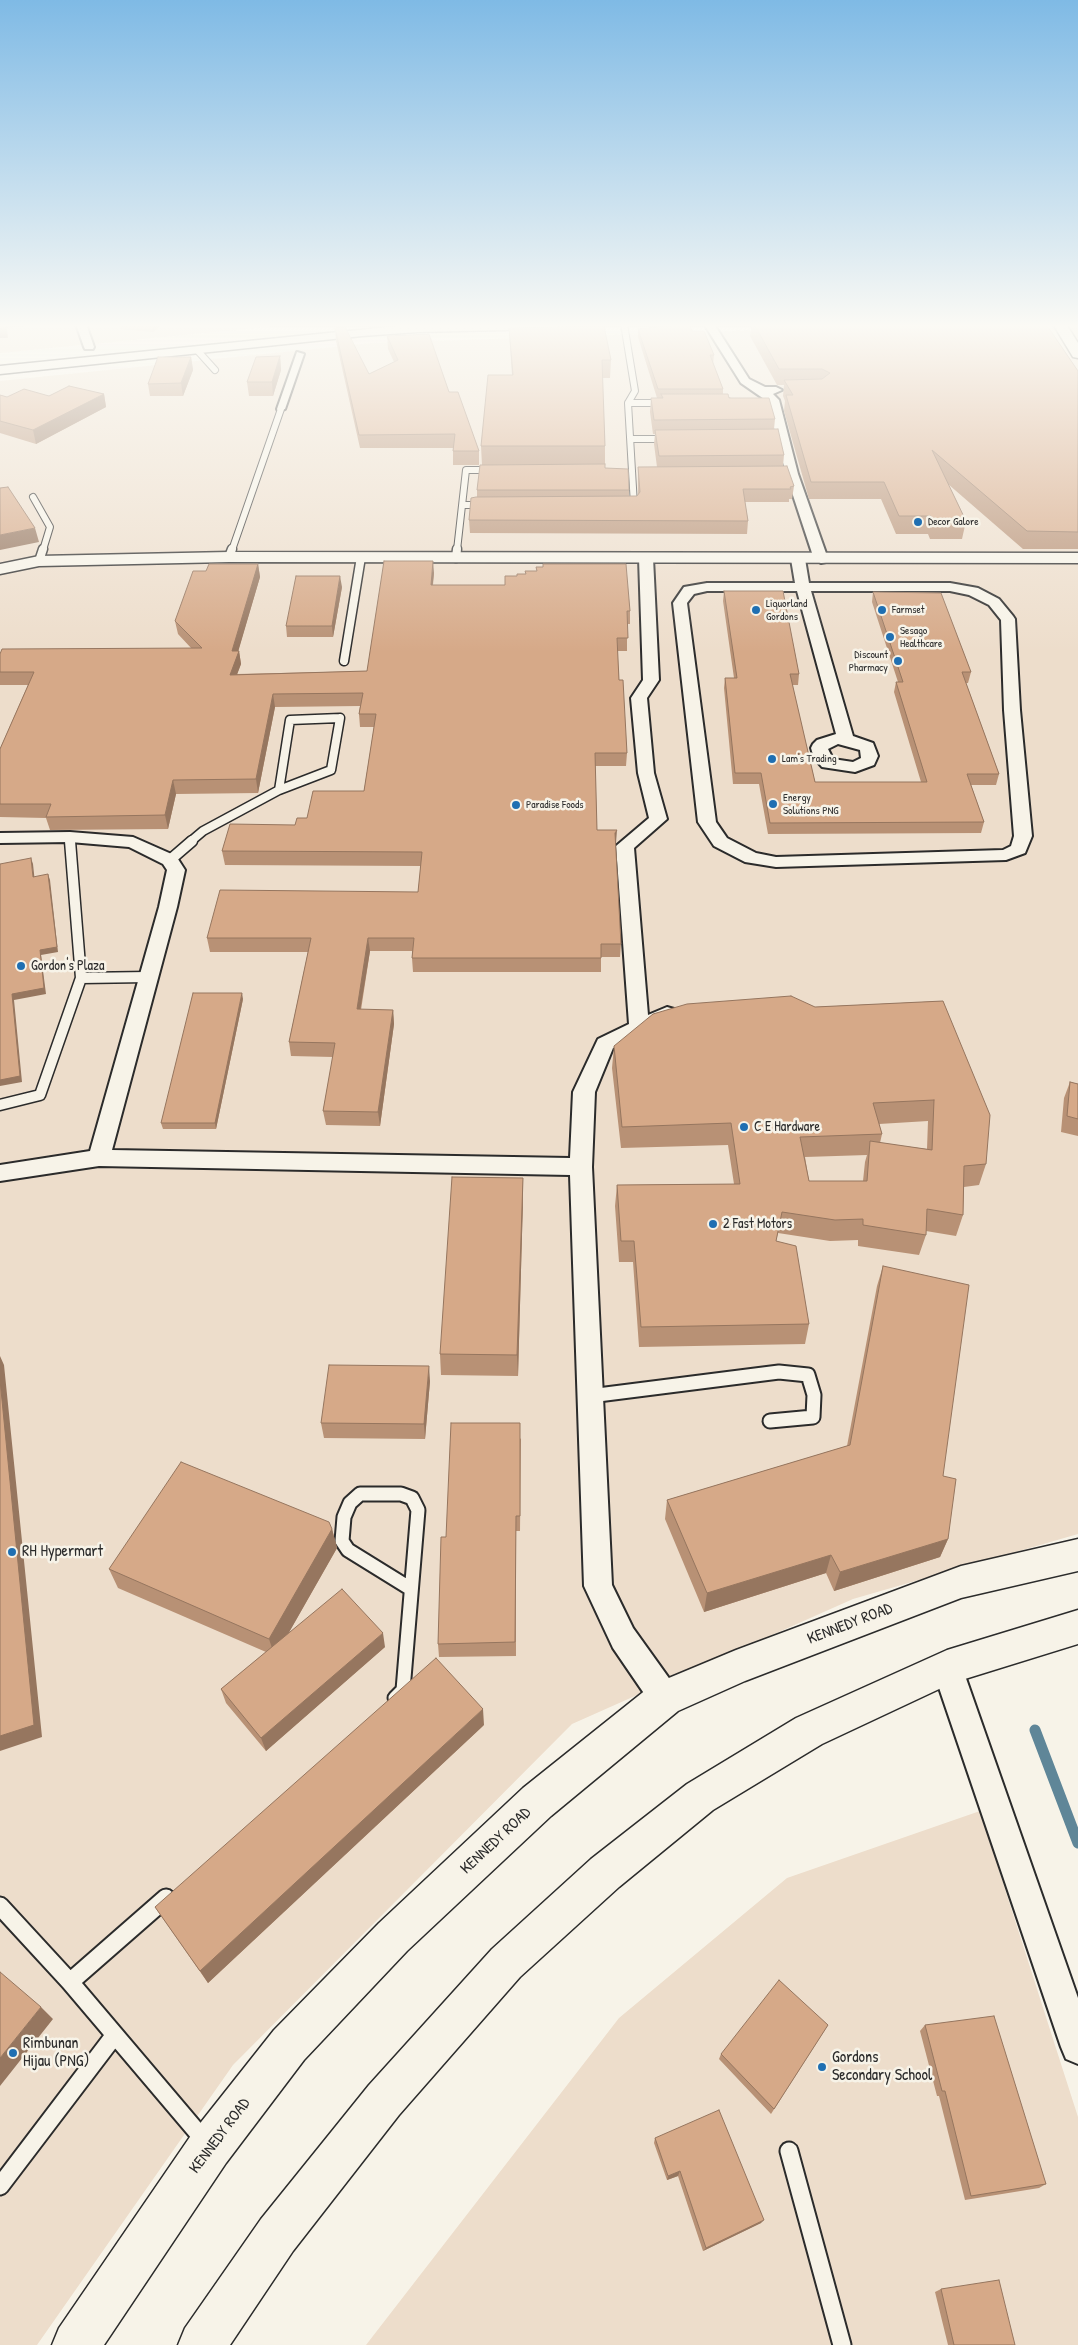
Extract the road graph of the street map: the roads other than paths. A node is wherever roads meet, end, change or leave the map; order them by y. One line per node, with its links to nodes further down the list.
1 (273, 433): 14 (lane)
2 (631, 433): 4 (lane)
3 (777, 433): 20 (street)
4 (632, 439): 5 (lane); 8 (lane)
5 (679, 439)
6 (623, 469): 8 (lane)
7 (506, 470): 11 (lane)
8 (633, 472): 9 (lane); 13 (lane)
9 (643, 474)
10 (33, 497): 21 (lane)
11 (462, 505): 12 (lane); 16 (lane)
12 (491, 505)
13 (615, 505)
14 (230, 557): 15 (main road); 21 (main road)
15 (361, 557): 16 (main road); 24 (lane)
16 (456, 558): 17 (main road)
17 (646, 558): 19 (main road); 33 (street)
18 (1078, 558): 20 (main road)
19 (798, 559): 20 (main road); 23 (street)
20 (821, 559)
21 (39, 561): 22 (main road)
22 (0, 569)
23 (803, 587): 23 (street); 25 (street)
24 (344, 661)
25 (846, 739)
26 (279, 790): 26 (lane); 29 (lane)
27 (0, 838): 28 (street)
28 (70, 838): 29 (street); 31 (lane)
29 (170, 860): 30 (street)
30 (148, 977): 31 (lane); 35 (street)
31 (81, 978): 34 (lane)
32 (688, 1009): 33 (street)
33 (639, 1026): 36 (street)
34 (0, 1106)
35 (99, 1158): 36 (street); 37 (street)
36 (581, 1167): 38 (street)
37 (0, 1173)
38 (590, 1396): 39 (lane); 44 (street)
39 (770, 1421)
40 (1078, 1555): 44 (main road, KENNEDY ROAD)
41 (411, 1590): 41 (lane); 45 (lane)
42 (1078, 1627): 43 (main road)
43 (947, 1667): 50 (street); 55 (main road)
44 (665, 1698): 51 (main road, KENNEDY ROAD)
45 (381, 1710)
46 (181, 1885): 48 (lane)
47 (0, 1906): 48 (lane)
48 (70, 1982): 49 (lane)
49 (114, 2036): 51 (lane); 53 (lane)
50 (1078, 2047)
51 (210, 2147): 54 (main road, KENNEDY ROAD)
52 (788, 2151): 56 (lane)
53 (0, 2186)
54 (76, 2345)
55 (202, 2345)
56 (842, 2345)

